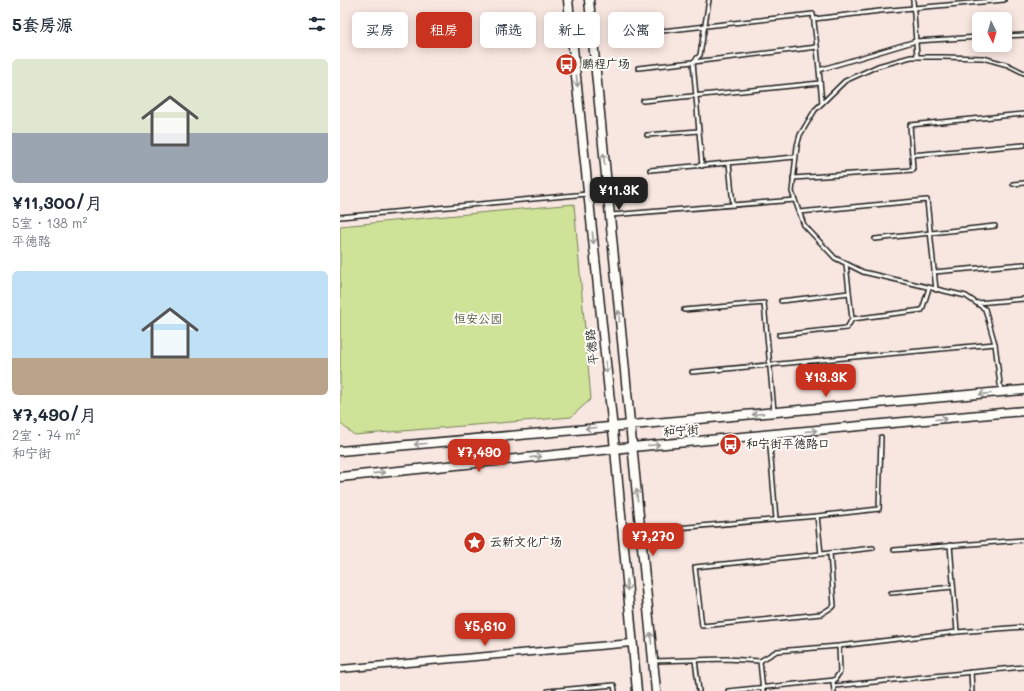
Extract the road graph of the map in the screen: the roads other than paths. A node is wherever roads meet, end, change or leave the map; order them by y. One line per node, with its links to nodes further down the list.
1 (568, 0): 36 (main road, 平德路, one-way to 36)
2 (588, 0): 41 (main road, one-way to 2)
3 (709, 0): 8 (lane)
4 (913, 0): 6 (lane)
5 (1004, 0): 6 (lane)
6 (914, 8): 7 (lane); 13 (lane)
7 (814, 19): 8 (lane); 14 (lane)
8 (705, 26): 9 (lane); 16 (lane)
9 (664, 31)
10 (1024, 35): 11 (lane)
11 (1012, 36)
12 (972, 37): 13 (lane)
13 (916, 41): 15 (lane); 18 (lane)
14 (817, 47): 16 (lane); 18 (lane)
15 (917, 57): 19 (lane); 23 (lane)
16 (693, 62): 17 (lane); 21 (lane)
17 (638, 68)
18 (819, 70): 20 (lane)
19 (1024, 73)
20 (820, 83): 21 (lane); 23 (lane)
21 (696, 95): 22 (lane); 25 (lane)
22 (643, 101)
23 (822, 103): 29 (lane)
24 (1024, 114): 28 (lane)
25 (699, 131): 26 (lane); 31 (lane)
26 (647, 135)
27 (1024, 145): 28 (lane)
28 (912, 155): 33 (lane)
29 (795, 157): 30 (lane); 33 (lane)
30 (729, 163): 31 (lane); 38 (lane)
31 (702, 166): 32 (lane)
32 (650, 170)
33 (793, 178): 37 (lane)
34 (1024, 183): 35 (lane)
35 (1013, 184)
36 (588, 194): 40 (lane); 65 (main road, 平德路, one-way to 65)
37 (795, 200): 38 (lane); 39 (lane)
38 (734, 205): 41 (lane)
39 (799, 212): 43 (lane); 45 (lane)
40 (340, 216)
41 (610, 216): 64 (main road, one-way to 41)
42 (995, 226): 43 (lane)
43 (930, 233): 44 (lane); 47 (lane)
44 (875, 239)
45 (846, 264): 48 (lane); 50 (lane)
46 (1024, 264): 47 (lane)
47 (934, 272): 49 (lane)
48 (929, 288): 49 (lane); 55 (lane)
49 (936, 290): 53 (lane)
50 (849, 293): 52 (lane); 55 (lane)
51 (1024, 299): 53 (lane)
52 (781, 301)
53 (977, 303): 57 (lane)
54 (684, 310): 58 (lane)
55 (852, 319): 56 (lane)
56 (779, 334)
57 (995, 344): 58 (lane); 61 (lane)
58 (770, 365): 59 (lane); 63 (lane)
59 (692, 372)
60 (1024, 390): 61 (main road, 和宁街)
61 (1001, 392): 63 (main road, 和宁街, one-way to 63)
62 (1024, 411): 66 (main road, 和宁街, one-way to 62)
63 (774, 412): 64 (main road, 和宁街, one-way to 64)
64 (630, 424): 65 (main road, 和宁街); 68 (main road)
65 (612, 426): 69 (main road, 平德路); 70 (main road, 和宁街, one-way to 70)
66 (769, 435): 68 (main road, 和宁街, one-way to 66); 73 (lane)
67 (881, 437): 72 (lane)
68 (632, 447): 69 (main road, 和宁街); 74 (main road, one-way to 68)
69 (615, 449): 71 (main road, 和宁街, one-way to 69); 85 (main road, 平德路, one-way to 85)
70 (340, 451)
71 (340, 477)
72 (817, 516): 73 (lane); 80 (lane)
73 (776, 519): 74 (lane)
74 (640, 531): 88 (main road, one-way to 74)
75 (1024, 540): 76 (lane)
76 (950, 545): 78 (lane); 81 (lane)
77 (873, 548): 79 (lane)
78 (894, 550)
79 (830, 553): 80 (lane); 80 (lane)
80 (821, 554)
81 (953, 587): 82 (lane); 84 (lane)
82 (891, 593)
83 (1024, 627): 84 (lane)
84 (957, 632): 86 (lane)
85 (632, 643): 91 (street); 99 (main road, 平德路)
86 (839, 646): 89 (lane); 93 (lane)
87 (695, 660): 88 (lane); 89 (lane); 101 (lane)
88 (653, 661): 100 (main road)
89 (760, 661): 95 (lane)
90 (1024, 667): 92 (lane)
91 (340, 669)
92 (971, 672): 94 (lane); 104 (lane)
93 (835, 680): 94 (lane); 95 (lane)
94 (834, 686): 103 (lane)
95 (763, 690): 102 (lane)
96 (548, 691): 97 (lane)
97 (553, 691): 98 (lane)
98 (615, 691)
99 (637, 691)
100 (656, 691)
101 (699, 691)
102 (728, 691)
103 (834, 691)
104 (972, 691)

